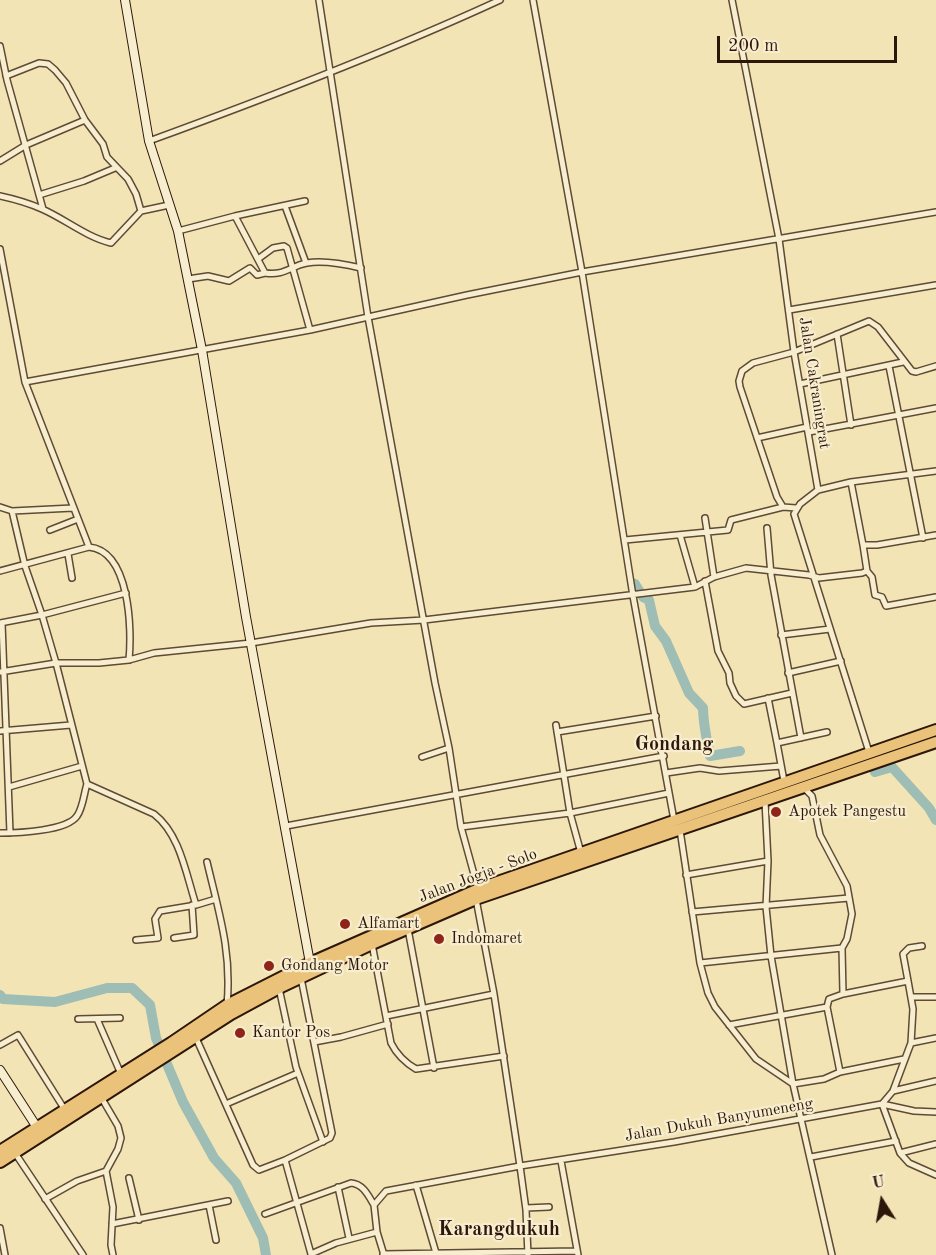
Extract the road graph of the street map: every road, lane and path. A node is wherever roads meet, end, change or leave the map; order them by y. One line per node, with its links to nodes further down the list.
1 (125, 0): 10 (street)
2 (319, 0): 7 (street)
3 (500, 0): 7 (street)
4 (533, 0): 30 (street)
5 (732, 0): 24 (street, Jalan Cakraningrat)
6 (0, 46): 8 (street)
7 (331, 72): 10 (street); 29 (street)
8 (6, 76): 9 (street); 11 (street)
9 (85, 120): 11 (street); 13 (street)
10 (149, 141): 17 (street)
11 (26, 145): 12 (street); 14 (street)
12 (0, 160)
13 (115, 168): 14 (street); 20 (street)
14 (39, 195): 19 (street)
15 (0, 196): 19 (street)
16 (305, 201): 18 (street)
17 (169, 206): 20 (street); 23 (street)
18 (285, 206): 22 (street); 27 (street)
19 (43, 209): 20 (street)
20 (141, 210)
21 (936, 212): 24 (street)
22 (235, 216): 23 (street); 26 (street)
23 (178, 231): 32 (street)
24 (779, 239): 30 (street); 34 (street, Jalan Cakraningrat)
25 (0, 249): 44 (street)
26 (258, 259): 28 (street); 31 (street)
27 (306, 263): 28 (street); 29 (street)
28 (294, 268): 31 (street); 36 (street)
29 (361, 268): 35 (street)
30 (582, 272): 35 (street); 68 (street)
31 (265, 273): 32 (street)
32 (188, 279): 38 (street)
33 (936, 285): 34 (street)
34 (789, 310): 39 (street, Jalan Cakraningrat)
35 (368, 318): 36 (street); 85 (street)
36 (310, 330): 38 (street)
37 (837, 334): 39 (street); 40 (street); 43 (street)
38 (202, 350): 44 (street); 89 (street)
39 (794, 352): 45 (street, Jalan Cakraningrat); 50 (street)
40 (903, 362): 41 (street); 42 (street)
41 (889, 366): 43 (street); 47 (street)
42 (936, 366)
43 (843, 376): 45 (street); 48 (street)
44 (25, 382): 57 (street)
45 (800, 384): 49 (street, Jalan Cakraningrat)
46 (936, 408): 47 (street)
47 (899, 416): 48 (street); 52 (street)
48 (851, 425): 49 (street)
49 (808, 430): 50 (street); 54 (street, Jalan Cakraningrat)
50 (756, 438): 56 (street)
51 (936, 471): 52 (street)
52 (909, 475): 53 (street); 67 (street)
53 (851, 482): 54 (street); 69 (street)
54 (818, 490): 58 (street)
55 (0, 507): 59 (street)
56 (783, 507): 58 (street); 64 (street)
57 (73, 508): 59 (street); 61 (street)
58 (796, 508): 77 (street)
59 (12, 511): 72 (street)
60 (705, 518): 64 (street)
61 (78, 519): 63 (street); 70 (street)
62 (767, 528): 74 (street)
63 (50, 530)
64 (707, 532): 65 (street); 76 (street)
65 (680, 535): 68 (street); 80 (street)
66 (936, 535): 67 (street)
67 (923, 538): 69 (street)
68 (626, 540): 82 (street)
69 (863, 545): 75 (street)
70 (89, 547): 71 (street); 81 (street)
71 (68, 554): 72 (street); 78 (street)
72 (25, 566): 73 (street); 84 (street)
73 (0, 571)
74 (770, 571): 76 (street); 77 (street); 88 (street)
75 (867, 572): 77 (street); 83 (street)
76 (714, 577): 79 (street)
77 (814, 577): 87 (street)
78 (72, 578)
79 (705, 581): 80 (street); 96 (street)
80 (695, 587): 82 (street)
81 (126, 594): 84 (street); 90 (street)
82 (633, 596): 85 (street); 97 (street)
83 (936, 597)
84 (42, 615): 86 (street); 92 (street)
85 (424, 620): 89 (street); 107 (street)
86 (1, 623): 93 (street)
87 (830, 629): 88 (street); 91 (street)
88 (781, 635): 94 (street)
89 (251, 643): 90 (street); 125 (street)
90 (129, 660): 92 (street)
91 (841, 661): 94 (street); 108 (street)
92 (56, 663): 93 (street); 98 (street)
93 (2, 672): 101 (street)
94 (788, 673): 95 (street)
95 (792, 693): 96 (street); 104 (street)
96 (768, 698): 106 (street)
97 (656, 716): 102 (street); 109 (street)
98 (71, 725): 101 (street); 111 (street)
99 (556, 725): 102 (street)
100 (936, 730): 108 (highway, Jalan Jogja - Solo)
101 (3, 731): 115 (street)
102 (557, 732): 114 (street)
103 (827, 732): 104 (street)
104 (801, 738): 106 (street)
105 (936, 741): 118 (highway, Jalan Jogja - Solo)
106 (777, 743): 112 (street)
107 (449, 748): 110 (street); 121 (street)
108 (869, 752): 118 (highway, Jalan Jogja - Solo)
109 (664, 756): 113 (street); 114 (street)
110 (422, 757)
111 (82, 766): 119 (street); 120 (street)
112 (781, 766): 113 (street); 117 (street)
113 (666, 773): 122 (street)
114 (565, 776): 121 (street); 124 (street)
115 (9, 778): 116 (street); 120 (street)
116 (0, 779)
117 (784, 781): 118 (highway, Jalan Jogja - Solo); 126 (highway, Jalan Jogja - Solo)
118 (800, 782): 123 (highway, Jalan Jogja - Solo); 135 (street)
119 (87, 784): 128 (street); 137 (street)
120 (9, 787): 128 (street)
121 (457, 794): 125 (street); 127 (street)
122 (669, 794): 124 (street); 126 (street)
123 (765, 800): 126 (highway, Jalan Jogja - Solo); 131 (street)
124 (570, 813): 127 (street); 130 (street)
125 (286, 826): 147 (street)
126 (677, 826): 130 (highway, Jalan Jogja - Solo); 133 (street); 134 (highway, Jalan Jogja - Solo)
127 (461, 828): 134 (street)
128 (10, 833): 129 (street)
129 (0, 834)
130 (581, 853): 134 (highway, Jalan Jogja - Solo)
131 (768, 861): 133 (street); 138 (street)
132 (207, 862): 136 (street)
133 (686, 875): 139 (street)
134 (477, 894): 140 (highway, Jalan Jogja - Solo); 147 (highway, Jalan Jogja - Solo); 152 (street)
135 (849, 898): 138 (street); 145 (street)
136 (216, 899): 137 (street); 156 (street)
137 (194, 905): 141 (street); 142 (street)
138 (766, 906): 139 (street); 146 (street)
139 (693, 912): 148 (street)
140 (408, 929): 143 (highway, Jalan Jogja - Solo); 158 (street)
141 (174, 938)
142 (136, 940)
143 (372, 944): 149 (highway, Jalan Jogja - Solo); 160 (street)
144 (922, 946): 150 (street)
145 (842, 948): 146 (street); 153 (street)
146 (771, 956): 148 (street); 159 (street)
147 (310, 963): 156 (highway, Jalan Jogja - Solo)
148 (700, 963): 165 (street)
149 (301, 978): 151 (highway, Jalan Jogja - Solo); 168 (street)
150 (908, 981): 153 (street); 154 (street)
151 (279, 988): 166 (highway, Jalan Jogja - Solo); 177 (street)
152 (494, 994): 158 (street); 172 (street)
153 (843, 994): 157 (street)
154 (911, 997): 155 (street); 169 (street)
155 (936, 997)
156 (227, 1005): 171 (highway, Jalan Jogja - Solo)
157 (827, 1007): 159 (street); 178 (street)
158 (424, 1010): 160 (street); 175 (street)
159 (782, 1015): 165 (street); 181 (street)
160 (386, 1016): 164 (street)
161 (120, 1018): 163 (street)
162 (78, 1019): 163 (street)
163 (97, 1019): 179 (street)
164 (388, 1024): 168 (street); 175 (street)
165 (729, 1026): 181 (street)
166 (196, 1038): 171 (highway, Jalan Jogja - Solo); 184 (street)
167 (936, 1038): 169 (street)
168 (314, 1041): 191 (street)
169 (911, 1043): 173 (street)
170 (0, 1045): 186 (street)
171 (173, 1047): 174 (highway, Jalan Jogja - Solo)
172 (504, 1056): 175 (street); 200 (street)
173 (904, 1059): 178 (street); 182 (street)
174 (147, 1063): 179 (highway, Jalan Jogja - Solo); 183 (highway, Jalan Jogja - Solo)
175 (434, 1068)
176 (0, 1070): 189 (street)
177 (298, 1072): 184 (street); 191 (street)
178 (840, 1072): 181 (street)
179 (121, 1074): 186 (highway, Jalan Jogja - Solo)
180 (936, 1081): 182 (street)
181 (793, 1084): 188 (street)
182 (893, 1091): 185 (street)
183 (101, 1097): 189 (highway, Jalan Jogja - Solo); 201 (street)
184 (226, 1104): 197 (street)
185 (882, 1104): 187 (street); 188 (street, Jalan Dukuh Banyumeneng); 190 (street)
186 (66, 1110): 189 (highway, Jalan Jogja - Solo)
187 (936, 1112)
188 (802, 1119): 196 (street); 198 (street, Jalan Dukuh Banyumeneng)
189 (40, 1131): 193 (highway, Jalan Jogja - Solo); 194 (highway, Jalan Jogja - Solo)
190 (896, 1141): 195 (street); 196 (street)
191 (323, 1142): 197 (street)
192 (936, 1144): 195 (street)
193 (0, 1151)
194 (15, 1153): 199 (highway, Jalan Jogja - Solo); 206 (street)
195 (900, 1153): 202 (street)
196 (811, 1157): 229 (street)
197 (285, 1160): 208 (street)
198 (561, 1161): 200 (street, Jalan Dukuh Banyumeneng); 222 (street)
199 (0, 1162)
200 (520, 1166): 204 (street, Jalan Dukuh Banyumeneng); 212 (street)
201 (106, 1171): 206 (street); 215 (street)
202 (936, 1175)
203 (129, 1178): 214 (street)
204 (416, 1185): 210 (street, Jalan Dukuh Banyumeneng); 220 (street)
205 (338, 1187): 208 (street); 210 (street); 218 (street)
206 (45, 1199): 226 (street)
207 (228, 1201): 209 (street)
208 (297, 1202): 213 (street); 228 (street)
209 (209, 1205): 214 (street); 219 (street)
210 (374, 1205): 217 (street)
211 (549, 1207): 212 (street)
212 (526, 1208): 221 (street)
213 (265, 1214)
214 (139, 1220): 215 (street)
215 (112, 1224): 227 (street)
216 (0, 1228): 225 (street)
217 (377, 1232): 218 (street); 223 (street)
218 (349, 1239): 228 (street)
219 (216, 1240)
220 (436, 1253): 223 (street); 224 (street)
221 (528, 1253): 222 (street); 224 (street)
222 (577, 1253)
223 (383, 1254)
224 (491, 1254)
225 (5, 1255)
226 (83, 1255)
227 (113, 1255)
228 (309, 1255)
229 (832, 1255)

